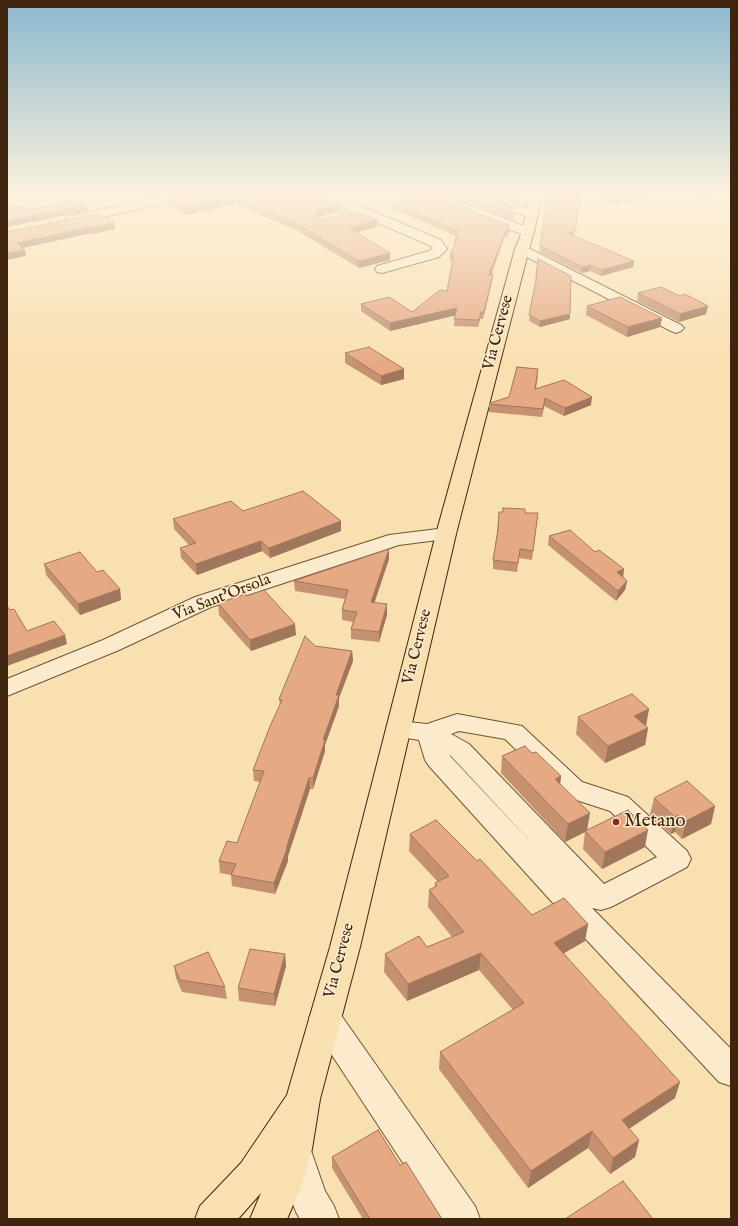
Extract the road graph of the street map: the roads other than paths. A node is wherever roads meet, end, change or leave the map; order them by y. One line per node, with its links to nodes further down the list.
1 (436, 252): 4 (street)
2 (521, 252): 6 (main road, Via Cervese)
3 (571, 252): 5 (street)
4 (382, 270)
5 (676, 328)
6 (446, 534): 7 (street, Via Sant'Orsola); 8 (main road, Via Cervese)
7 (7, 688)
8 (398, 729): 9 (street); 10 (main road, Via Cervese)
9 (429, 733): 9 (street); 11 (street)
10 (325, 1018): 12 (main road, Via Cervese); 17 (street)
11 (731, 1071)
12 (303, 1099): 13 (main road, Via Cervese); 14 (main road, Via Cervese)
13 (294, 1148): 15 (main road, Via Cervese); 16 (street)
14 (213, 1219)
15 (268, 1219)
16 (321, 1219)
17 (462, 1219)

